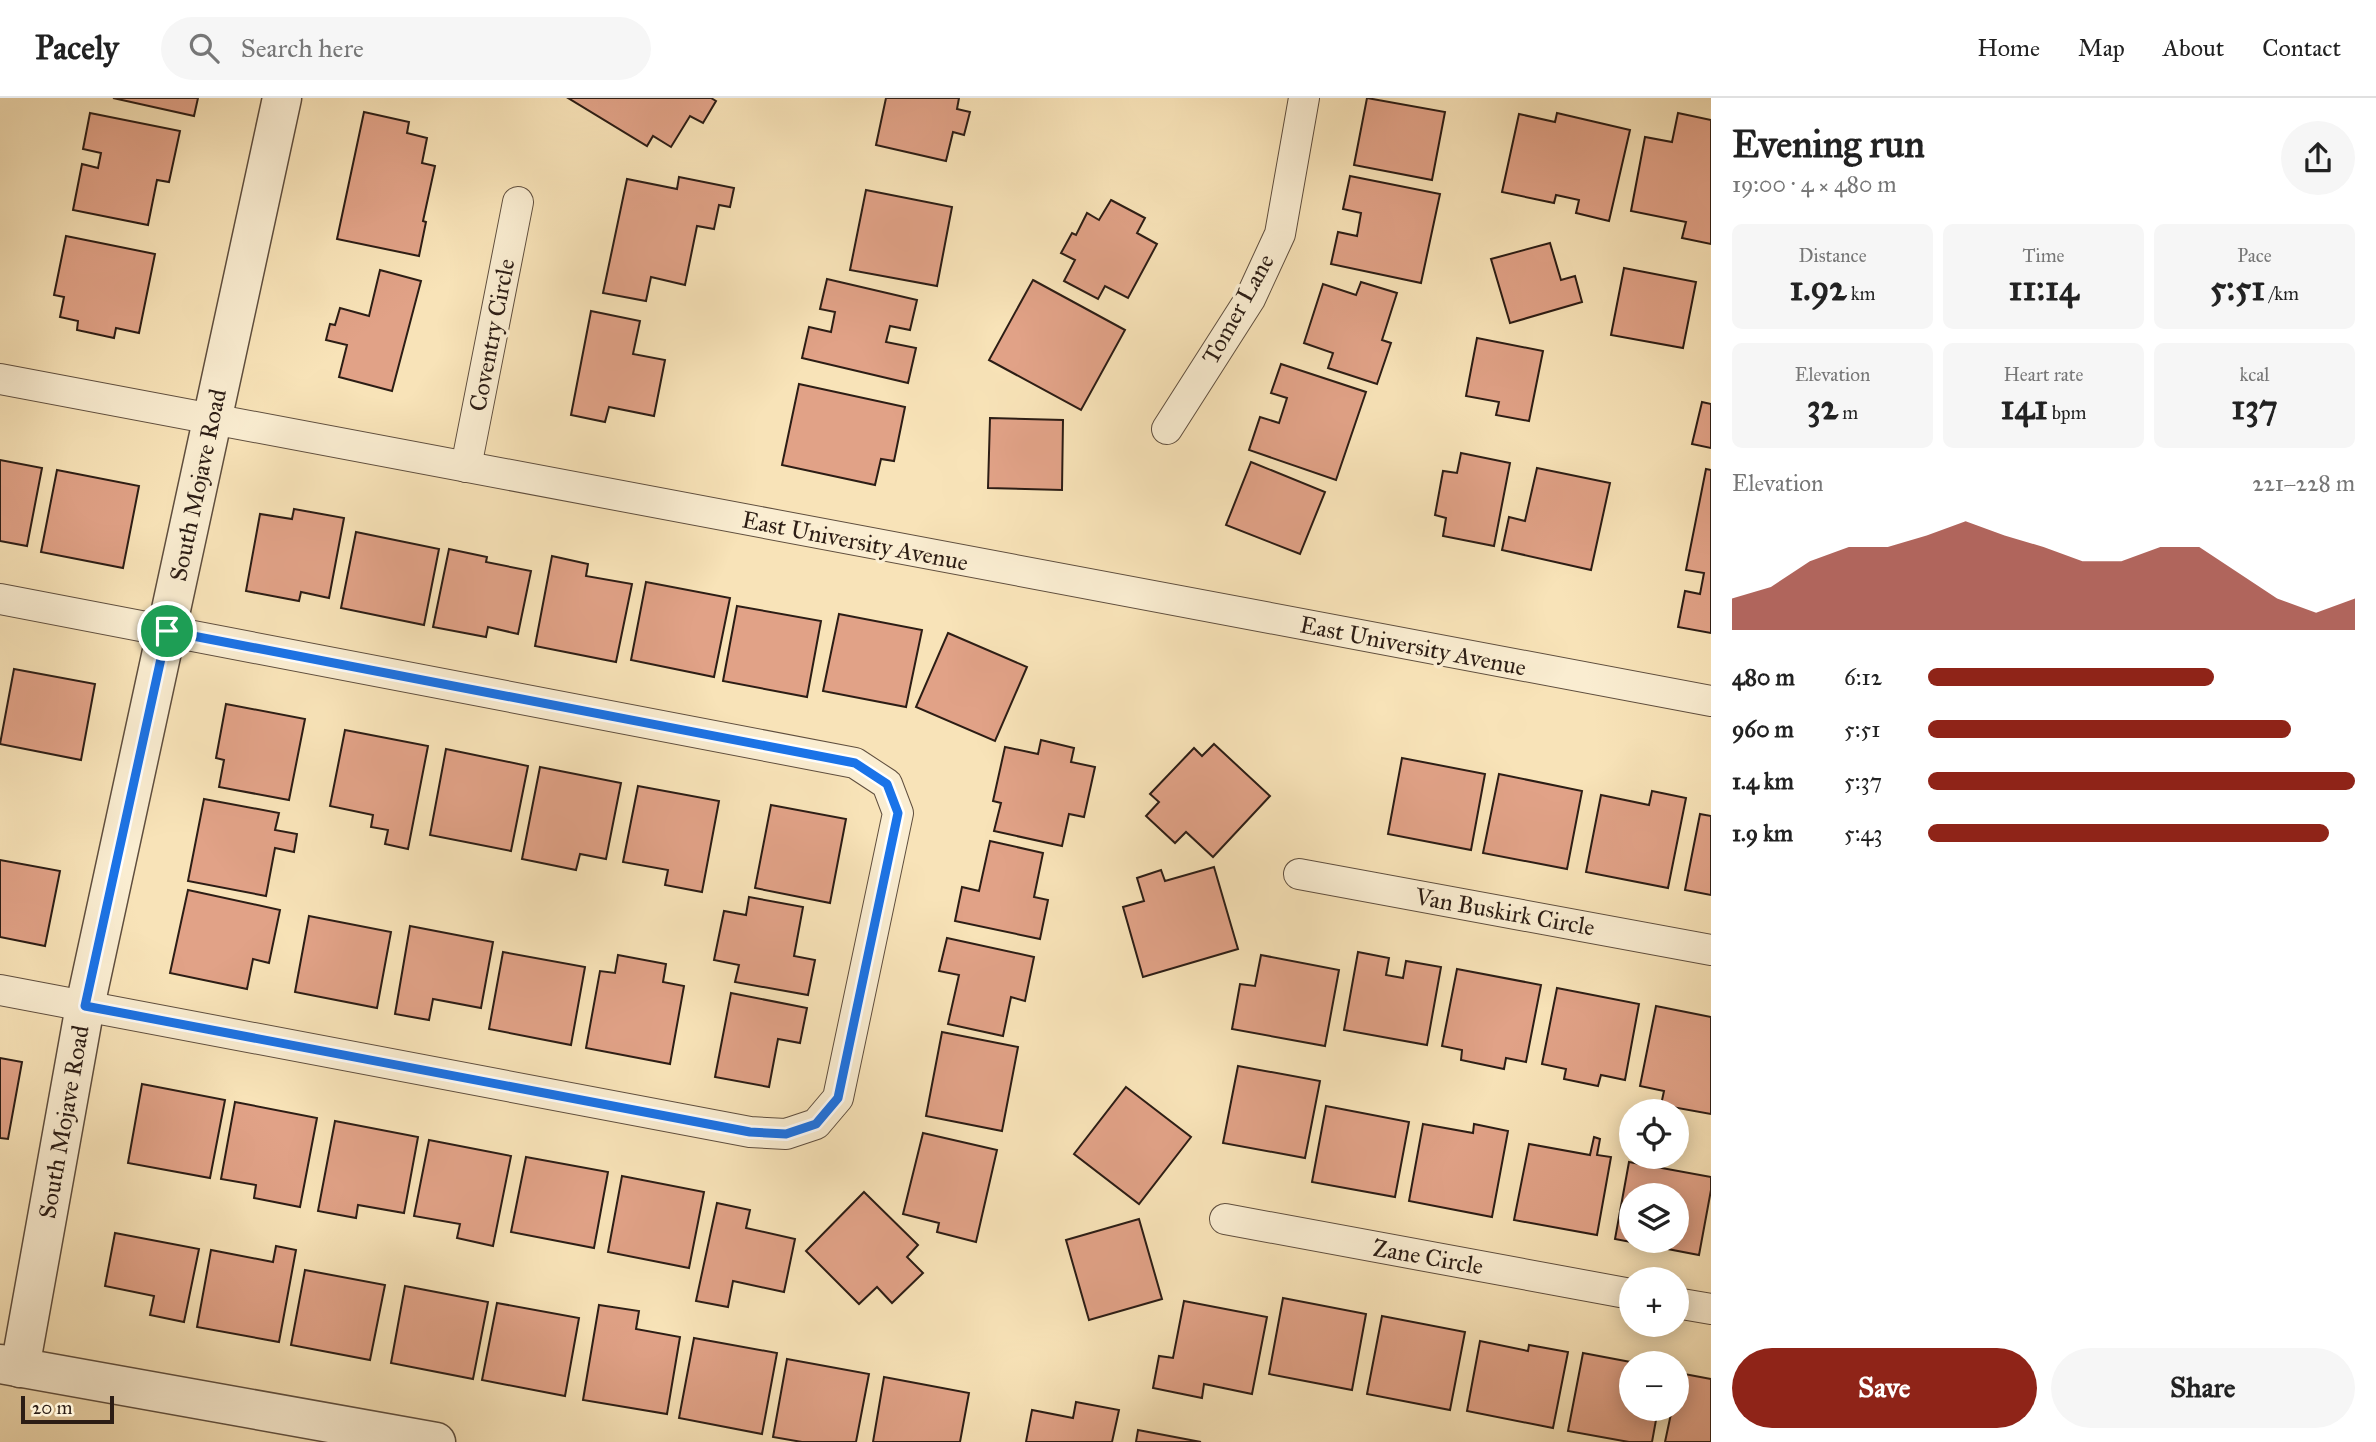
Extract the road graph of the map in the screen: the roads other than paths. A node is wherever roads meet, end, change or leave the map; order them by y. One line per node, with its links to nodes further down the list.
1 (282, 98): 5 (street, South Mojave Road)
2 (1304, 98): 6 (street, Tomer Lane)
3 (518, 202): 7 (street, Coventry Circle)
4 (0, 379): 5 (street, East University Avenue)
5 (211, 420): 7 (street, East University Avenue); 9 (street, South Mojave Road)
6 (1167, 429)
7 (466, 467): 10 (street, East University Avenue)
8 (0, 599): 9 (street)
9 (167, 631): 14 (street, South Mojave Road); 14 (street)
10 (1711, 701)
11 (1299, 874): 12 (street, Van Buskirk Circle)
12 (1711, 950)
13 (0, 990): 14 (street)
14 (85, 1006): 19 (street, South Mojave Road)
15 (1225, 1219): 16 (street, Zane Circle)
16 (1619, 1292)
17 (1689, 1305): 18 (street)
18 (1711, 1309)
19 (10, 1366): 20 (street)
20 (436, 1442)

